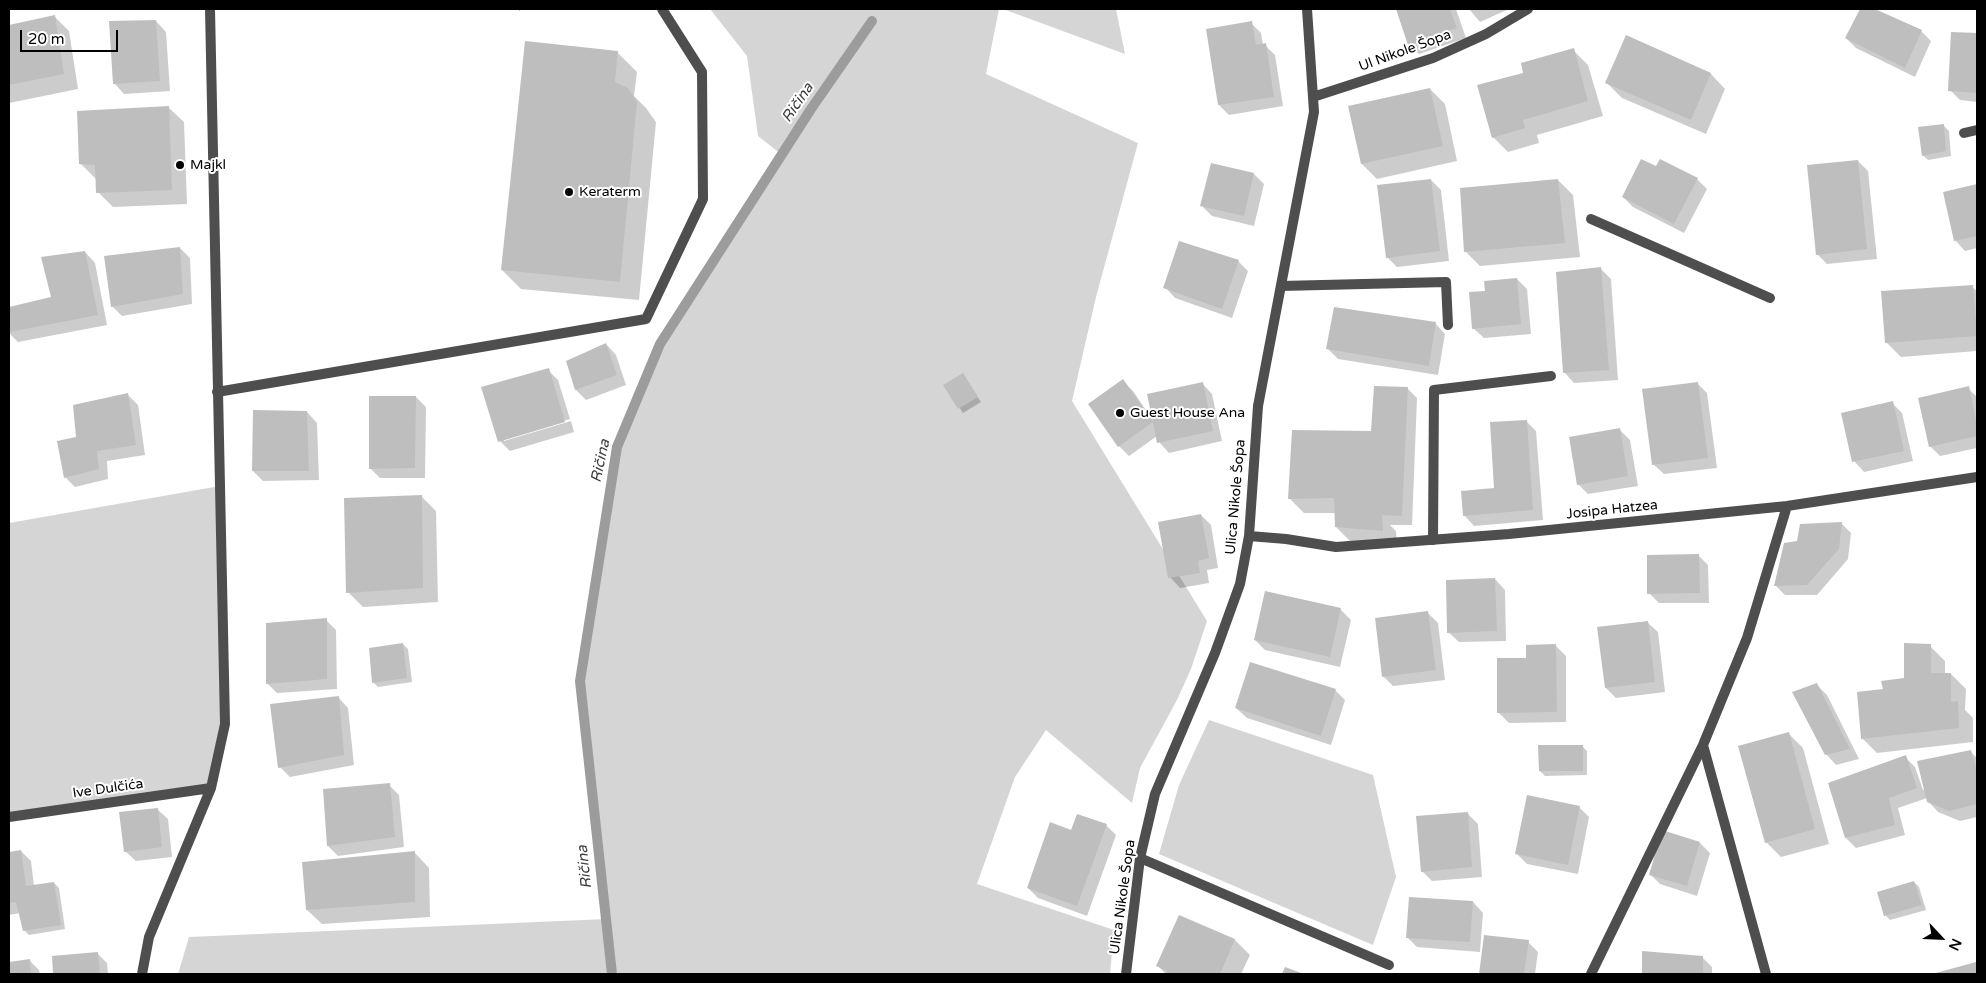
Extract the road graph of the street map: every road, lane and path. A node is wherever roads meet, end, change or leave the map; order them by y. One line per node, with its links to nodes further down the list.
1 (210, 9): 13 (street)
2 (662, 9): 13 (street)
3 (1307, 9): 5 (street, Ulica Nikole Šopa)
4 (1528, 9): 5 (street, Ul Nikole Šopa)
5 (1313, 97): 9 (street, Ulica Nikole Šopa)
6 (1977, 130): 7 (street)
7 (1964, 133)
8 (1591, 219): 10 (street)
9 (1281, 286): 11 (street); 16 (street, Ulica Nikole Šopa)
10 (1770, 298)
11 (1448, 325)
12 (1551, 376): 17 (street)
13 (217, 392): 19 (street)
14 (1977, 477): 15 (street, Josipa Hatzea)
15 (1787, 506): 17 (street, Josipa Hatzea); 18 (street)
16 (1249, 536): 17 (street, Josipa Hatzea); 21 (street, Ulica Nikole Šopa)
17 (1433, 540)
18 (1703, 745): 25 (street); 26 (street)
19 (211, 788): 20 (street, Ive Dulčića); 23 (street)
20 (9, 817)
21 (1140, 858): 22 (street); 24 (street, Ulica Nikole Šopa)
22 (1389, 964)
23 (142, 974)
24 (1126, 974)
25 (1591, 974)
26 (1766, 974)

